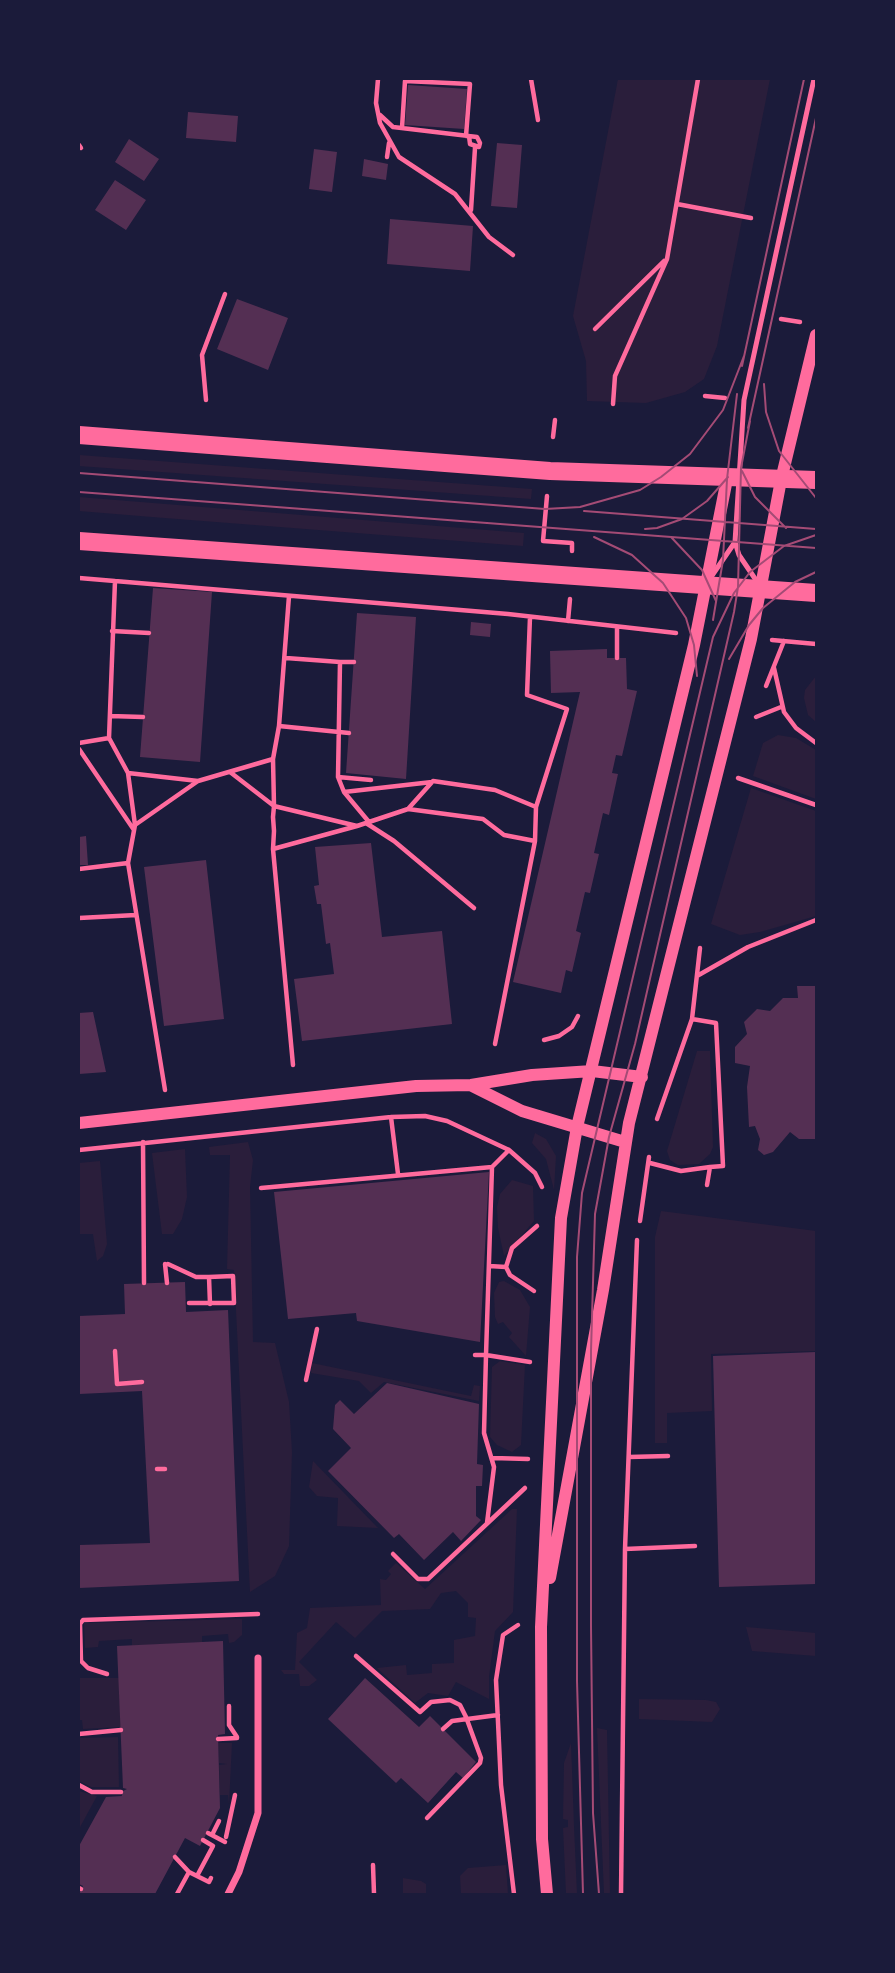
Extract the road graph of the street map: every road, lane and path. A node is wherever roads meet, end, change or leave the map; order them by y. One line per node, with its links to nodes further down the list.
1 (378, 79): 6 (path)
2 (531, 79): 7 (path)
3 (698, 79): 13 (path)
4 (814, 79): 28 (lane)
5 (439, 82): 8 (path); 9 (path)
6 (378, 111): 8 (path); 10 (path)
7 (538, 120)
8 (402, 128): 9 (path)
9 (468, 136): 11 (path); 11 (path)
10 (389, 142): 12 (path); 14 (path)
11 (475, 148): 14 (path)
12 (387, 157)
13 (677, 204): 15 (path); 17 (path)
14 (471, 211): 16 (path)
15 (751, 218)
16 (513, 255)
17 (667, 259): 19 (path); 24 (path)
18 (225, 294): 23 (path)
19 (595, 329)
20 (816, 335): 29 (street)
21 (705, 396): 22 (path)
22 (720, 398)
23 (206, 400)
24 (613, 404)
25 (555, 420): 27 (path)
26 (79, 435): 28 (main road)
27 (553, 438)
28 (732, 479): 29 (main road); 33 (lane); 37 (street)
29 (781, 480): 30 (main road); 38 (street)
30 (816, 480)
31 (548, 488): 34 (path)
32 (79, 541): 37 (main road)
33 (735, 542): 37 (lane); 38 (lane)
34 (572, 553)
35 (79, 578): 36 (path)
36 (116, 581): 40 (path); 45 (path)
37 (705, 585): 38 (main road); 47 (street)
38 (762, 588): 39 (main road); 48 (street)
39 (816, 593)
40 (289, 596): 42 (path); 50 (path)
41 (570, 598): 43 (path)
42 (530, 617): 43 (path); 76 (path)
43 (568, 621): 44 (path)
44 (617, 626): 47 (path); 51 (path)
45 (112, 631): 46 (path); 56 (path)
46 (149, 633)
47 (697, 635): 94 (street)
48 (751, 639): 49 (path); 95 (street)
49 (816, 644)
50 (286, 658): 52 (path); 59 (path)
51 (617, 658)
52 (340, 662): 53 (path); 60 (path)
53 (354, 662)
54 (774, 667): 55 (path)
55 (781, 707): 58 (path); 63 (path)
56 (110, 716): 57 (path); 62 (path)
57 (143, 717)
58 (752, 719)
59 (279, 726): 60 (path); 65 (path)
60 (340, 732): 61 (path); 68 (path)
61 (349, 733)
62 (109, 738): 64 (path); 67 (path)
63 (816, 743)
64 (79, 746): 80 (path)
65 (273, 759): 66 (path); 74 (path)
66 (230, 772): 71 (path); 74 (path)
67 (128, 773): 71 (path); 80 (path)
68 (338, 777): 70 (path); 73 (path)
69 (738, 777): 75 (path)
70 (371, 780)
71 (198, 781): 80 (path)
72 (433, 781): 73 (path); 76 (path); 77 (path)
73 (344, 792): 78 (path)
74 (274, 806): 79 (path); 82 (path)
75 (816, 806)
76 (536, 807): 81 (path)
77 (408, 809): 78 (path); 81 (path)
78 (367, 822): 79 (path); 85 (path)
79 (357, 826): 82 (path)
80 (135, 828): 83 (path)
81 (535, 841): 92 (path)
82 (274, 849): 93 (path)
83 (128, 863): 84 (path); 86 (path)
84 (79, 869)
85 (474, 908)
86 (136, 915): 87 (path); 97 (path)
87 (79, 918)
88 (816, 920): 89 (path)
89 (697, 976)
90 (582, 1005): 91 (path)
91 (544, 1040)
92 (495, 1044)
93 (293, 1065)
94 (592, 1071): 95 (street); 96 (street); 101 (street)
95 (642, 1077): 105 (street)
96 (471, 1085): 97 (street); 101 (street)
97 (168, 1114): 99 (street)
98 (391, 1117): 100 (path); 107 (path); 112 (path)
99 (79, 1123)
100 (325, 1126): 103 (path); 104 (path)
101 (576, 1127): 105 (street); 148 (street)
102 (653, 1130): 111 (path)
103 (326, 1135)
104 (143, 1142): 106 (path); 122 (path)
105 (625, 1142): 148 (street)
106 (79, 1150)
107 (509, 1150): 110 (path); 115 (path)
108 (648, 1150): 109 (path)
109 (650, 1163): 111 (path); 116 (path)
110 (492, 1167): 112 (path); 119 (path)
111 (710, 1167): 113 (path)
112 (398, 1174): 114 (path)
113 (707, 1185)
114 (261, 1188)
115 (542, 1196)
116 (639, 1225)
117 (533, 1230): 120 (path)
118 (637, 1239): 137 (path)
119 (489, 1266): 120 (path); 130 (path)
120 (506, 1266): 124 (path)
121 (209, 1276): 123 (path); 126 (path); 126 (path)
122 (145, 1283)
123 (167, 1283)
124 (531, 1289)
125 (189, 1303): 126 (path)
126 (210, 1304)
127 (317, 1329): 133 (path)
128 (116, 1351): 135 (path)
129 (475, 1355): 130 (path)
130 (486, 1355): 132 (path); 138 (path)
131 (116, 1361): 135 (path)
132 (529, 1362)
133 (306, 1380)
134 (142, 1383): 135 (path)
135 (117, 1384)
136 (668, 1455): 137 (path)
137 (629, 1457): 145 (path)
138 (493, 1458): 139 (path); 143 (path)
139 (532, 1459)
140 (157, 1469): 141 (path)
141 (165, 1469)
142 (531, 1483): 143 (path)
143 (487, 1523): 146 (path)
144 (695, 1546): 145 (path)
145 (625, 1549): 176 (path)
146 (393, 1555)
147 (258, 1614): 151 (path)
148 (541, 1627): 175 (street)
149 (356, 1656): 154 (path)
150 (258, 1658): 173 (street)
151 (107, 1674)
152 (229, 1706): 158 (path)
153 (498, 1715): 154 (path)
154 (466, 1717): 155 (path); 162 (path)
155 (443, 1729)
156 (121, 1730): 157 (path)
157 (79, 1734)
158 (218, 1739)
159 (79, 1785): 160 (path)
160 (121, 1792)
161 (236, 1793): 165 (path)
162 (427, 1818)
163 (219, 1821): 165 (path)
164 (203, 1840): 171 (path)
165 (225, 1842): 166 (path)
166 (222, 1852)
167 (175, 1857): 169 (path)
168 (373, 1865): 174 (path)
169 (189, 1872): 171 (path); 172 (path)
170 (214, 1872): 171 (path)
171 (197, 1876)
172 (177, 1894)
173 (228, 1894)
174 (373, 1894)
175 (547, 1894)
176 (621, 1894)

